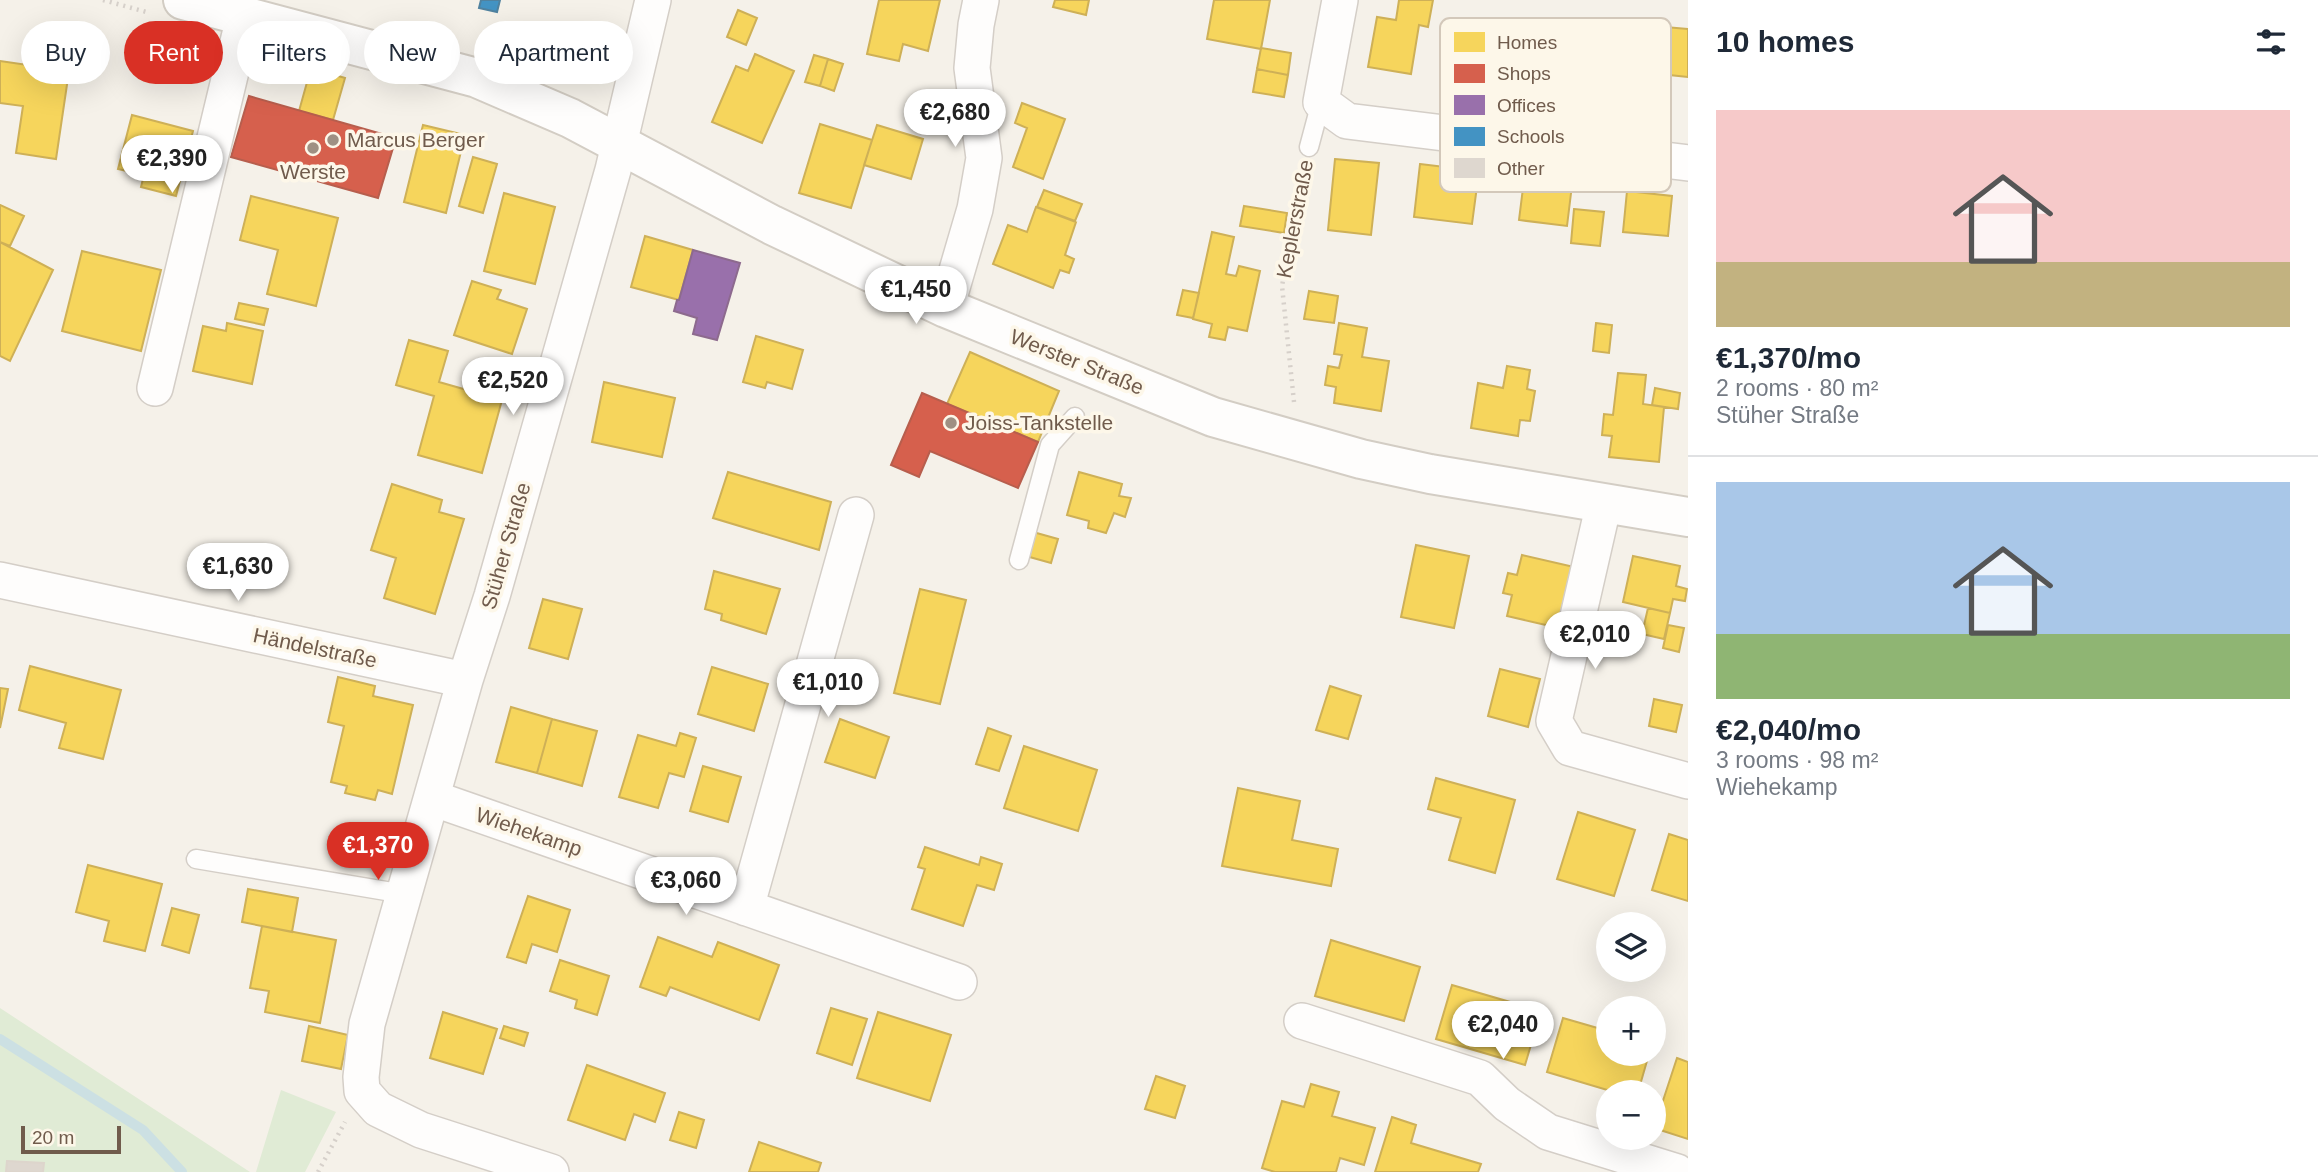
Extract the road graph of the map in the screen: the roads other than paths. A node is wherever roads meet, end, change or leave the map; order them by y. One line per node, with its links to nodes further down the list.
1 (183, 0): 5 (main road, Werster Straße)
2 (653, 0): 8 (street, Stüher Straße)
3 (981, 0): 10 (street)
4 (1340, 0): 6 (street, Keplerstraße)
5 (244, 17): 8 (main road, Werster Straße); 11 (street)
6 (1321, 102): 7 (street); 9 (lane, Keplerstraße)
7 (1440, 132)
8 (620, 144): 10 (main road, Werster Straße); 18 (street, Stüher Straße)
9 (1309, 147)
10 (946, 308): 13 (main road, Werster Straße)
11 (155, 388)
12 (1075, 417): 16 (lane)
13 (1604, 503): 15 (main road, Werster Straße); 19 (street)
14 (856, 514): 23 (street)
15 (1688, 517)
16 (1019, 560)
17 (0, 580): 18 (street, Händelstraße)
18 (465, 680): 20 (street, Stüher Straße)
19 (1688, 781)
20 (432, 798): 22 (street, Stüher Straße); 23 (street, Wiehekamp)
21 (196, 859): 22 (lane)
22 (404, 894): 26 (street, Stüher Straße)
23 (746, 908): 24 (street, Wiehekamp)
24 (959, 982)
25 (1302, 1021): 27 (street)
26 (551, 1172)
27 (1677, 1172)

